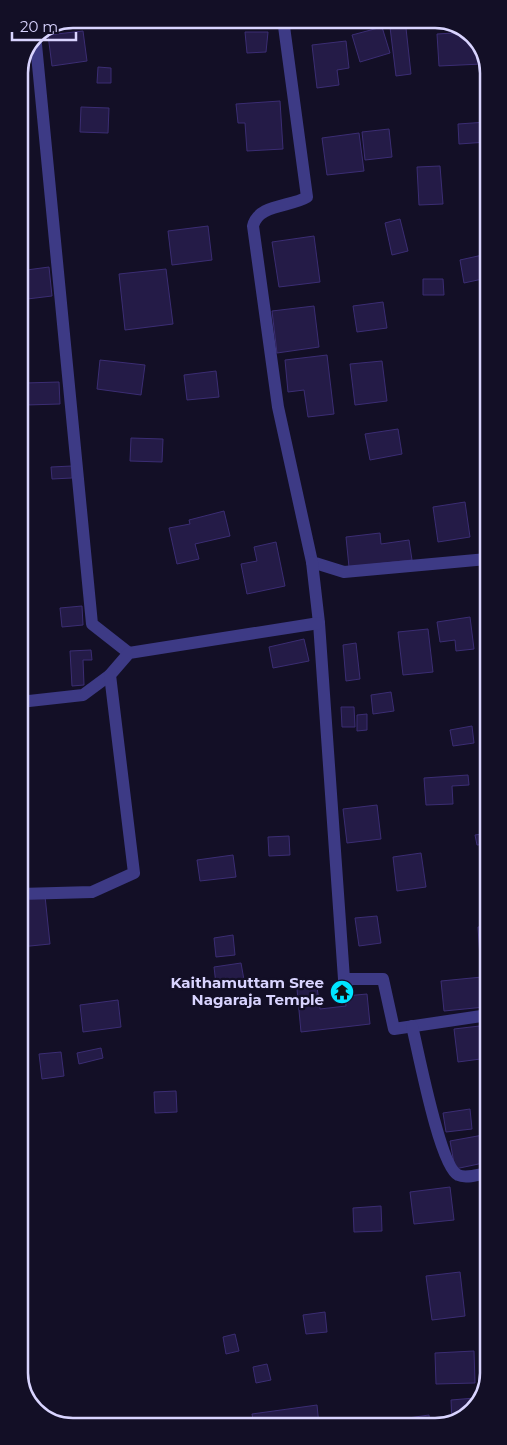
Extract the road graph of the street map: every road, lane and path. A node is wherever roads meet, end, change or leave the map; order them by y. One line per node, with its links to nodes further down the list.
1 (284, 28): 4 (street)
2 (36, 47): 6 (street)
3 (480, 559): 4 (street)
4 (312, 562): 5 (street)
5 (319, 623): 6 (street); 11 (street)
6 (129, 653): 7 (street)
7 (110, 675): 8 (street); 9 (street)
8 (28, 701)
9 (28, 894)
10 (480, 1016): 11 (street)
11 (412, 1026): 12 (street)
12 (480, 1174)

